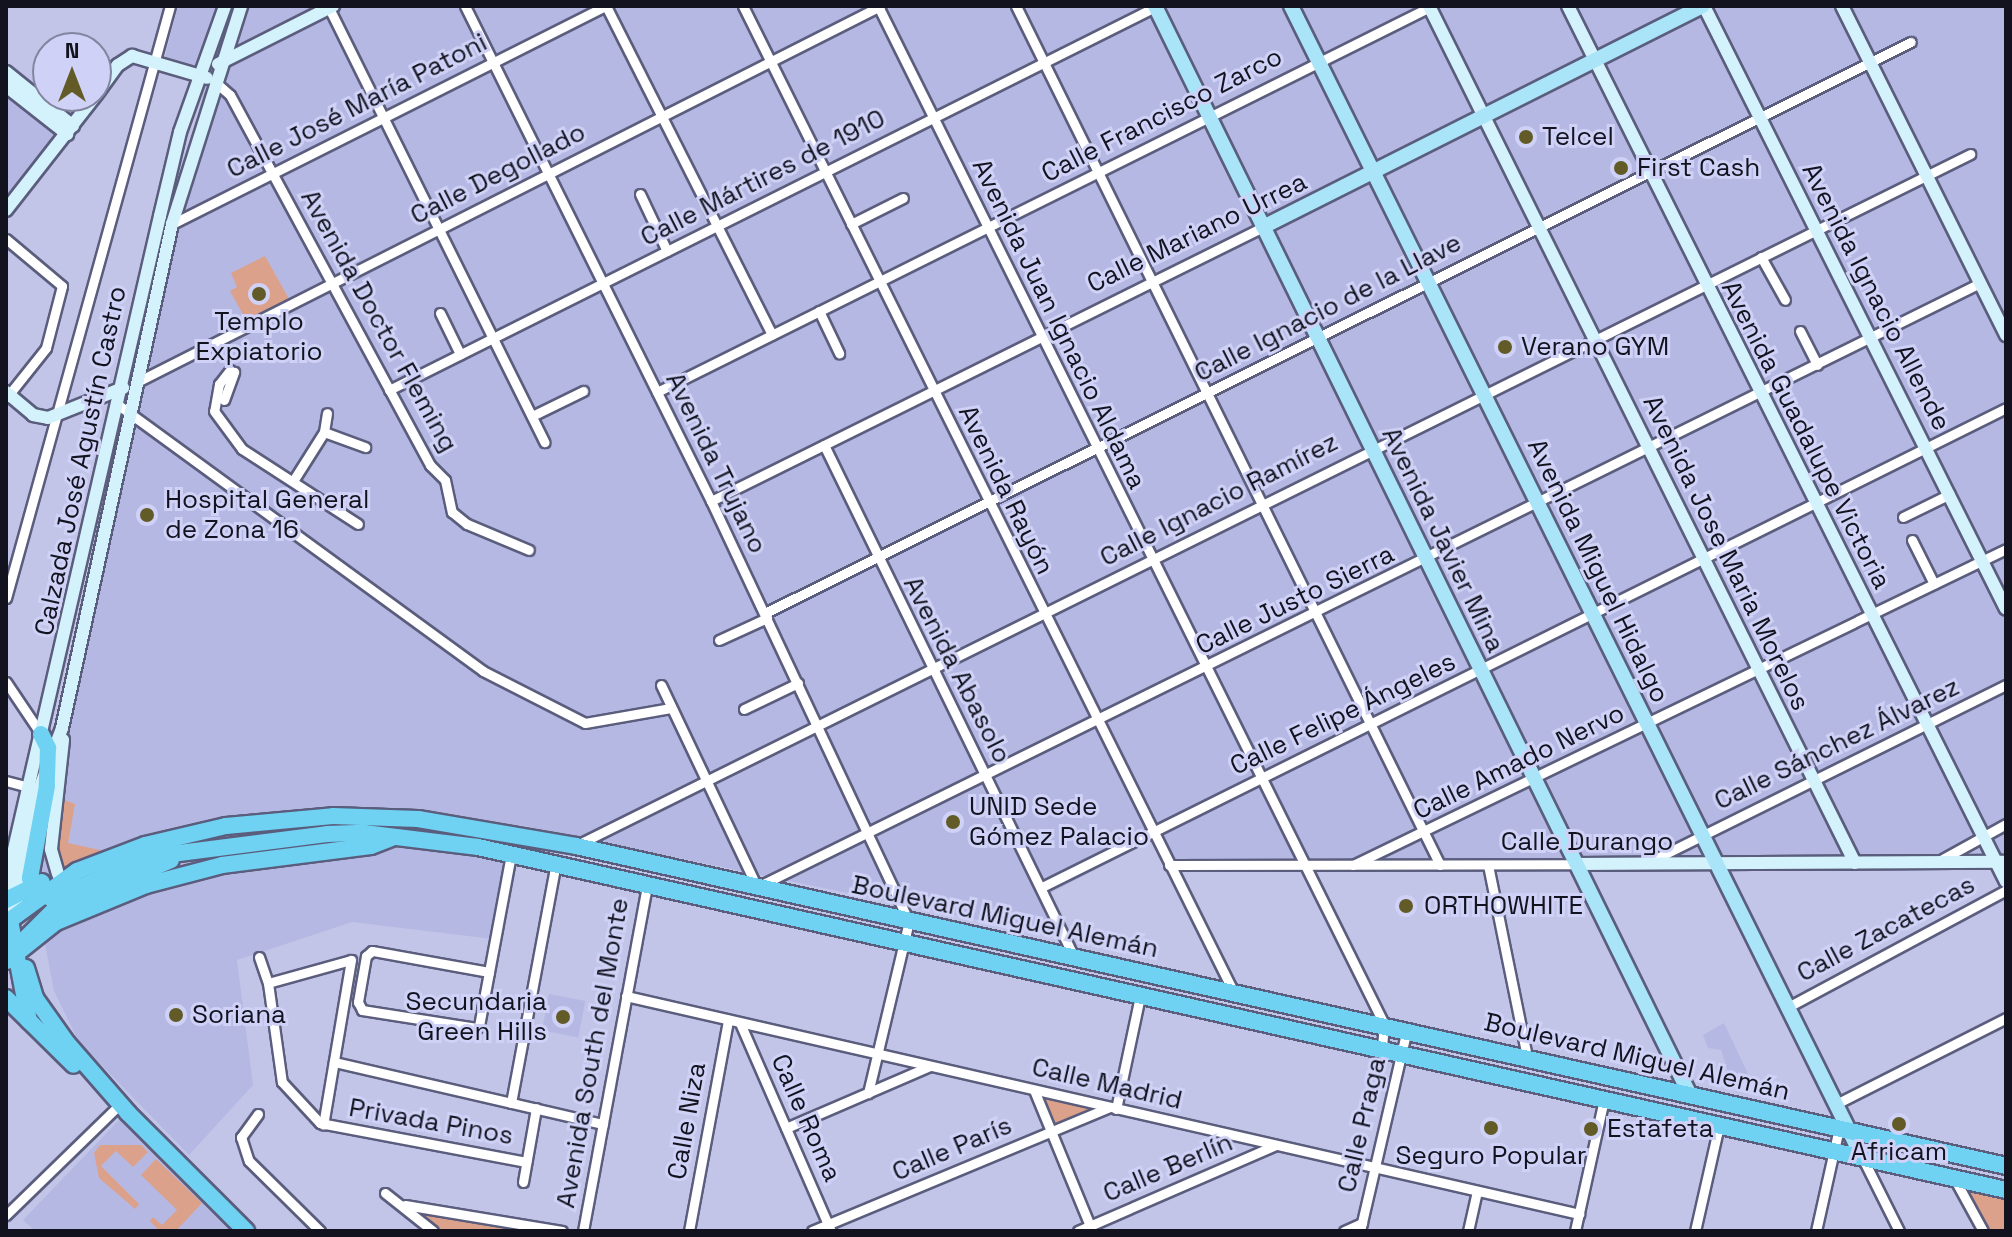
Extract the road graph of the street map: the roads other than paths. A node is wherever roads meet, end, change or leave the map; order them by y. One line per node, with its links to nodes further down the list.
1 (170, 6): 23 (street)
2 (225, 6): 26 (main road, Calzada José Agustín Castro)
3 (241, 6): 20 (main road, Calzada José Agustín Castro)
4 (465, 6): 21 (street, Avenida Trujano)
5 (606, 6): 21 (street, Calle José María Patoni); 31 (street)
6 (743, 6): 18 (street, Avenida Rayón)
7 (879, 6): 18 (street, Calle Degollado); 36 (street, Avenida Juan Ignacio Aldama)
8 (1016, 6): 24 (street)
9 (1156, 6): 24 (street, Calle Mártires de 1910); 32 (main road, Avenida Javier Mina)
10 (1291, 6): 19 (main road, Avenida Miguel Hidalgo)
11 (1429, 6): 19 (street, Calle Francisco Zarco); 33 (main road, Avenida Jose Maria Morelos)
12 (1568, 6): 17 (main road, Avenida Guadalupe Victoria)
13 (1704, 6): 17 (main road, Calle Mariano Urrea); 35 (main road, Avenida Ignacio Allende)
14 (1842, 6): 22 (main road)
15 (330, 7): 20 (main road); 34 (street)
16 (1911, 42): 22 (street, Calle Ignacio de la Llave)
17 (1595, 60): 33 (main road, Calle Mariano Urrea); 42 (main road, Avenida Guadalupe Victoria)
18 (770, 61): 31 (street, Calle Degollado); 39 (street, Avenida Rayón)
19 (1317, 61): 32 (street, Calle Francisco Zarco); 41 (main road, Avenida Miguel Hidalgo)
20 (221, 62): 26 (main road); 28 (main road, Calzada José Agustín Castro)
21 (493, 62): 34 (street, Calle José María Patoni); 44 (street, Avenida Trujano)
22 (1870, 62): 35 (street, Calle Ignacio de la Llave); 45 (main road)
23 (156, 63): 26 (main road); 27 (main road); 97 (street)
24 (1044, 63): 36 (street, Calle Mártires de 1910); 40 (street)
25 (6, 72): 37 (main road)
26 (201, 74): 28 (main road); 82 (main road, Calzada José Agustín Castro)
27 (112, 75)
28 (214, 81): 43 (street, Avenida Doctor Fleming); 49 (main road, Calzada José Agustín Castro)
29 (6, 86): 37 (main road)
30 (83, 112): 37 (main road)
31 (661, 116): 44 (street, Calle Degollado); 51 (street)
32 (1208, 116): 40 (street, Calle Francisco Zarco); 53 (main road, Avenida Javier Mina)
33 (1484, 116): 41 (main road, Calle Mariano Urrea); 54 (main road, Avenida Jose Maria Morelos)
34 (383, 117): 43 (street, Calle José María Patoni); 55 (street)
35 (1760, 117): 42 (street, Calle Ignacio de la Llave); 56 (main road, Avenida Ignacio Allende)
36 (933, 118): 39 (street, Calle Mártires de 1910); 52 (street, Avenida Juan Ignacio Aldama)
37 (70, 130): 48 (main road)
38 (1970, 154): 45 (street, Calle Ignacio Ramírez)
39 (825, 172): 50 (street, Avenida Rayón); 51 (street, Calle Mártires de 1910)
40 (1097, 172): 52 (street, Calle Francisco Zarco); 61 (street)
41 (1373, 172): 53 (main road, Calle Mariano Urrea); 64 (main road, Avenida Miguel Hidalgo)
42 (1650, 172): 54 (street, Calle Ignacio de la Llave); 66 (main road, Avenida Guadalupe Victoria)
43 (272, 173): 49 (street, Calle José María Patoni); 62 (street, Avenida Doctor Fleming)
44 (548, 173): 55 (street, Calle Degollado); 63 (street, Avenida Trujano)
45 (1927, 176): 56 (street, Calle Ignacio Ramírez); 65 (main road)
46 (640, 194): 58 (street)
47 (903, 198): 50 (street)
48 (6, 210)
49 (172, 224): 81 (main road, Calzada José Agustín Castro)
50 (851, 224): 60 (street, Avenida Rayón)
51 (718, 225): 58 (street, Calle Mártires de 1910); 71 (street)
52 (987, 227): 60 (street, Calle Francisco Zarco); 73 (street, Avenida Juan Ignacio Aldama)
53 (1263, 227): 61 (street, Calle Mariano Urrea); 76 (main road, Avenida Javier Mina)
54 (1540, 227): 64 (street, Calle Ignacio de la Llave); 77 (main road, Avenida Jose Maria Morelos)
55 (439, 229): 62 (street, Calle Degollado); 75 (street)
56 (1817, 230): 59 (street, Calle Ignacio Ramírez); 74 (main road, Avenida Ignacio Allende)
57 (6, 239): 90 (street)
58 (667, 251): 63 (street, Calle Mártires de 1910)
59 (1761, 257): 66 (street, Calle Ignacio Ramírez); 67 (street)
60 (879, 281): 68 (street, Calle Francisco Zarco); 85 (street, Avenida Rayón)
61 (1152, 282): 73 (street, Calle Mariano Urrea); 87 (street)
62 (332, 283): 81 (street, Calle Degollado); 83 (street, Avenida Doctor Fleming)
63 (603, 283): 75 (street, Calle Mártires de 1910); 86 (street, Avenida Trujano)
64 (1427, 283): 76 (street, Calle Ignacio de la Llave); 89 (main road, Avenida Miguel Hidalgo)
65 (1980, 283): 72 (main road); 74 (street, Calle Justo Sierra)
66 (1706, 284): 77 (street, Calle Ignacio Ramírez); 88 (main road, Avenida Guadalupe Victoria)
67 (1785, 300)
68 (819, 311): 71 (street, Calle Francisco Zarco); 78 (street)
69 (440, 313): 79 (street)
70 (1800, 331): 80 (street)
71 (772, 334): 86 (street, Calle Francisco Zarco)
72 (2006, 335)
73 (1041, 337): 85 (street, Calle Mariano Urrea); 102 (street, Avenida Juan Ignacio Aldama)
74 (1871, 337): 80 (street, Calle Justo Sierra); 104 (main road, Avenida Ignacio Allende)
75 (493, 338): 79 (street, Calle Mártires de 1910); 96 (street)
76 (1317, 338): 87 (street, Calle Ignacio de la Llave); 105 (main road, Avenida Javier Mina)
77 (1595, 339): 89 (street, Calle Ignacio Ramírez); 103 (main road, Avenida Jose Maria Morelos)
78 (839, 353)
79 (460, 354): 83 (street, Calle Mártires de 1910)
80 (1817, 365): 88 (street, Calle Justo Sierra)
81 (137, 382): 82 (main road); 94 (main road, Calzada José Agustín Castro)
82 (120, 389): 92 (main road, Calzada José Agustín Castro); 97 (main road)
83 (389, 390): 117 (street, Avenida Doctor Fleming)
84 (583, 391): 96 (street)
85 (933, 391): 100 (street, Calle Mariano Urrea); 109 (street, Avenida Rayón)
86 (657, 392): 108 (street, Avenida Trujano)
87 (1207, 393): 102 (street, Calle Ignacio de la Llave); 111 (street)
88 (1760, 393): 103 (street, Calle Justo Sierra); 110 (main road, Avenida Guadalupe Victoria)
89 (1483, 394): 105 (street, Calle Ignacio Ramírez); 112 (main road, Avenida Miguel Hidalgo)
90 (7, 395): 97 (main road)
91 (224, 400): 106 (street)
92 (117, 404): 94 (street); 130 (main road, Calzada José Agustín Castro)
93 (2006, 408): 104 (street, Calle Felipe Ángeles)
94 (131, 409): 132 (main road, Calzada José Agustín Castro); 142 (street)
95 (327, 413): 98 (street)
96 (532, 416): 99 (street)
97 (54, 417): 124 (street)
98 (324, 432): 101 (street); 106 (street)
99 (544, 442)
100 (824, 445): 108 (street, Calle Mariano Urrea); 118 (street, Avenida Abasolo)
101 (365, 447)
102 (1096, 448): 109 (street, Calle Ignacio de la Llave); 120 (street, Avenida Juan Ignacio Aldama)
103 (1650, 448): 112 (street, Calle Justo Sierra); 119 (main road, Avenida Jose Maria Morelos)
104 (1927, 448): 107 (main road, Avenida Ignacio Allende); 110 (street, Calle Felipe Ángeles)
105 (1371, 449): 111 (street, Calle Ignacio Ramírez); 121 (main road, Avenida Javier Mina)
106 (293, 481): 114 (street)
107 (1950, 494): 113 (street); 122 (main road, Avenida Ignacio Allende)
108 (711, 501): 131 (street, Avenida Trujano)
109 (988, 502): 118 (street, Calle Ignacio de la Llave); 126 (street, Avenida Rayón)
110 (1815, 503): 119 (street, Calle Felipe Ángeles); 129 (main road, Avenida Guadalupe Victoria)
111 (1262, 504): 120 (street, Calle Ignacio Ramírez); 127 (street)
112 (1537, 504): 121 (street, Calle Justo Sierra); 128 (main road, Avenida Miguel Hidalgo)
113 (1903, 517)
114 (358, 524)
115 (1912, 540): 123 (street)
116 (2006, 549): 122 (street, Calle Amado Nervo)
117 (529, 550)
118 (876, 557): 131 (street, Calle Ignacio de la Llave); 134 (street, Avenida Abasolo)
119 (1705, 558): 128 (street, Calle Felipe Ángeles); 136 (main road, Avenida Jose Maria Morelos)
120 (1151, 559): 126 (street, Calle Ignacio Ramírez); 135 (street, Avenida Juan Ignacio Aldama)
121 (1426, 560): 127 (street, Calle Justo Sierra); 137 (main road, Avenida Javier Mina)
122 (1983, 560): 123 (street, Calle Amado Nervo); 125 (main road, Avenida Ignacio Allende)
123 (1934, 584): 129 (street, Calle Amado Nervo)
124 (6, 598)
125 (2006, 609)
126 (1043, 613): 134 (street, Calle Ignacio Ramírez); 144 (street, Avenida Rayón)
127 (1316, 614): 135 (street, Calle Justo Sierra); 145 (street)
128 (1592, 614): 137 (street, Calle Felipe Ángeles); 146 (main road, Avenida Miguel Hidalgo)
129 (1871, 614): 136 (street, Calle Amado Nervo); 147 (main road, Avenida Guadalupe Victoria)
130 (70, 615): 132 (main road); 150 (main road, Calzada José Agustín Castro)
131 (766, 616): 133 (street, Calle Ignacio de la Llave); 139 (street, Avenida Trujano)
132 (85, 618): 149 (main road, Calzada José Agustín Castro)
133 (719, 640)
134 (932, 668): 148 (street, Calle Ignacio Ramírez); 152 (street, Avenida Abasolo)
135 (1205, 669): 144 (street, Calle Justo Sierra); 153 (street, Avenida Juan Ignacio Aldama)
136 (1759, 669): 146 (street, Calle Amado Nervo); 155 (main road, Avenida Jose Maria Morelos)
137 (1480, 670): 145 (street, Calle Felipe Ángeles); 154 (main road, Avenida Javier Mina)
138 (6, 682): 150 (street)
139 (798, 683): 143 (street); 148 (street, Avenida Trujano)
140 (661, 685): 142 (street)
141 (2006, 685): 147 (street, Calle Sánchez Álvarez)
142 (671, 708): 157 (street)
143 (744, 709)
144 (1097, 722): 152 (street, Calle Justo Sierra); 161 (street, Avenida Rayón)
145 (1371, 724): 153 (street, Calle Felipe Ángeles); 162 (street)
146 (1647, 724): 154 (street, Calle Amado Nervo); 166 (main road, Avenida Miguel Hidalgo)
147 (1927, 724): 155 (street, Calle Sánchez Álvarez); 164 (main road, Avenida Guadalupe Victoria)
148 (819, 725): 157 (street, Calle Ignacio Ramírez); 163 (street, Avenida Trujano)
149 (62, 728): 151 (main road, Calzada José Agustín Castro); 184 (main road)
150 (41, 734): 151 (highway); 158 (main road, Calzada José Agustín Castro)
151 (47, 773): 190 (highway); 194 (main road, Calzada José Agustín Castro)
152 (987, 777): 163 (street, Calle Justo Sierra); 188 (street, Avenida Abasolo)
153 (1260, 779): 161 (street, Calle Felipe Ángeles); 179 (street, Avenida Juan Ignacio Aldama)
154 (1533, 780): 162 (street, Calle Amado Nervo); 176 (main road, Avenida Javier Mina)
155 (1814, 780): 166 (street, Calle Sánchez Álvarez); 175 (main road, Avenida Jose Maria Morelos)
156 (6, 781): 158 (street)
157 (706, 781): 167 (street, Calle Ignacio Ramírez); 187 (street)
158 (29, 787): 194 (main road, Calzada José Agustín Castro)
159 (262, 823): 167 (highway, Boulevard Miguel Alemán); 168 (highway); 183 (highway, Boulevard Miguel Alemán)
160 (2006, 824): 164 (street)
161 (1152, 833): 178 (street, Avenida Rayón); 188 (street, Calle Felipe Ángeles)
162 (1425, 833): 180 (street, Calle Amado Nervo); 181 (street)
163 (871, 834): 187 (street, Calle Justo Sierra); 193 (street, Avenida Trujano)
164 (1982, 835): 170 (street); 171 (main road, Avenida Guadalupe Victoria)
165 (396, 836): 168 (highway, Boulevard Miguel Alemán); 169 (highway, Boulevard Miguel Alemán); 191 (highway)
166 (1702, 836): 174 (main road, Avenida Miguel Hidalgo); 177 (street, Calle Sánchez Álvarez)
167 (576, 846): 173 (highway, Boulevard Miguel Alemán)
168 (187, 853): 190 (highway, Boulevard Miguel Alemán); 191 (highway)
169 (511, 854): 172 (highway, Boulevard Miguel Alemán); 198 (street)
170 (1938, 862): 171 (main road, Calle Durango); 175 (main road, Calle Durango)
171 (2001, 862): 185 (main road, Avenida Guadalupe Victoria)
172 (556, 863): 173 (highway); 186 (highway, Boulevard Miguel Alemán); 224 (street)
173 (649, 863): 187 (highway, Boulevard Miguel Alemán)
174 (1716, 863): 175 (main road, Calle Durango); 177 (main road, Calle Durango); 206 (main road, Avenida Miguel Hidalgo)
175 (1855, 863)
176 (1575, 864): 177 (main road, Calle Durango); 182 (street, Calle Durango); 222 (main road, Avenida Javier Mina)
177 (1645, 864)
178 (1169, 865): 179 (street, Calle Durango); 201 (street, Avenida Rayón)
179 (1302, 865): 180 (street, Calle Durango); 212 (street, Avenida Juan Ignacio Aldama)
180 (1353, 865): 181 (street, Calle Durango)
181 (1440, 865): 182 (street, Calle Durango)
182 (1488, 865): 217 (street)
183 (77, 871): 184 (highway); 190 (highway, Boulevard Miguel Alemán)
184 (58, 874): 190 (highway)
185 (2006, 882)
186 (647, 883): 192 (highway, Boulevard Miguel Alemán); 202 (street, Avenida South del Monte)
187 (757, 887): 192 (highway); 193 (highway, Boulevard Miguel Alemán)
188 (1042, 887): 197 (street, Avenida Abasolo)
189 (2006, 890): 206 (street, Calle Zacatecas)
190 (43, 892): 194 (highway); 194 (highway, Boulevard Miguel Alemán)
191 (111, 892): 194 (highway)
192 (690, 892): 195 (highway, Boulevard Miguel Alemán)
193 (909, 921): 195 (street); 197 (highway, Boulevard Miguel Alemán)
194 (13, 927): 205 (highway); 210 (highway)
195 (904, 944): 203 (highway, Boulevard Miguel Alemán); 215 (street)
196 (259, 957): 200 (street, Privada Pinos)
197 (1074, 957): 201 (highway, Boulevard Miguel Alemán)
198 (489, 972): 198 (street)
199 (6, 983): 205 (highway)
200 (268, 983): 218 (street); 231 (street, Privada Pinos)
201 (1233, 991): 212 (highway, Boulevard Miguel Alemán)
202 (626, 996): 208 (street, Calle Madrid); 230 (street, Avenida South del Monte)
203 (1140, 996): 214 (highway, Boulevard Miguel Alemán); 228 (street)
204 (6, 998): 209 (highway)
205 (23, 1003): 209 (highway); 210 (highway)
206 (1788, 1007): 225 (main road, Avenida Miguel Hidalgo)
207 (2006, 1018): 225 (street)
208 (728, 1020): 211 (street, Calle Madrid); 259 (street, Calle Niza)
209 (29, 1021): 226 (highway)
210 (52, 1023): 226 (highway)
211 (740, 1023): 215 (street, Calle Madrid); 233 (street, Calle Roma)
212 (1384, 1024): 213 (highway, Boulevard Miguel Alemán); 214 (street)
213 (1407, 1029): 216 (street, Calle Praga); 217 (highway, Boulevard Miguel Alemán)
214 (1382, 1049): 216 (highway, Boulevard Miguel Alemán)
215 (878, 1054): 219 (street, Calle Madrid); 221 (street)
216 (1401, 1054): 223 (highway, Boulevard Miguel Alemán); 241 (street, Calle Praga)
217 (1527, 1056): 222 (highway, Boulevard Miguel Alemán)
218 (334, 1062): 224 (street); 231 (street)
219 (930, 1066): 220 (street, Calle Madrid); 221 (street)
220 (1034, 1090): 228 (street, Calle Madrid); 235 (street)
221 (868, 1093): 233 (street)
222 (1689, 1093): 223 (highway); 234 (highway, Boulevard Miguel Alemán)
223 (1604, 1099): 232 (highway, Boulevard Miguel Alemán); 248 (street)
224 (511, 1103): 227 (street)
225 (1836, 1104): 234 (main road, Avenida Miguel Hidalgo)
226 (122, 1107): 249 (street); 254 (highway)
227 (536, 1108): 230 (street); 239 (street)
228 (1112, 1108): 235 (street, Calle París); 236 (street, Calle Madrid)
229 (258, 1114): 255 (street)
230 (603, 1124): 258 (street, Avenida South del Monte)
231 (323, 1125): 239 (street, Privada Pinos)
232 (1719, 1125): 237 (highway, Boulevard Miguel Alemán); 265 (street)
233 (786, 1128): 252 (street, Calle Roma)
234 (1844, 1129): 237 (street); 238 (main road, Avenida Miguel Hidalgo); 240 (highway, Boulevard Miguel Alemán)
235 (1050, 1131): 252 (street, Calle París); 253 (street)
236 (1276, 1145): 241 (street, Calle Madrid); 253 (street, Calle Berlín)
237 (1834, 1151): 238 (highway, Boulevard Miguel Alemán); 266 (street)
238 (1862, 1157): 242 (highway, Boulevard Miguel Alemán); 267 (street)
239 (526, 1162): 243 (street)
240 (2006, 1166)
241 (1375, 1168): 245 (street, Calle Madrid); 251 (street, Calle Praga)
242 (1954, 1178): 244 (highway, Boulevard Miguel Alemán); 268 (street)
243 (523, 1182)
244 (2006, 1190)
245 (1477, 1191): 248 (street, Calle Madrid); 263 (street)
246 (385, 1193): 247 (street)
247 (405, 1205): 250 (street); 256 (street)
248 (1579, 1214): 264 (street)
249 (6, 1215)
250 (514, 1227): 257 (street)
251 (1361, 1227): 262 (street)
252 (830, 1228): 260 (street, Calle París)
253 (1091, 1228): 261 (street, Calle Berlín)
254 (246, 1231)
255 (320, 1231)
256 (433, 1231)
257 (562, 1231)
258 (583, 1231)
259 (689, 1231)
260 (812, 1231)
261 (1078, 1231)
262 (1344, 1231)
263 (1468, 1231)
264 (1575, 1231)
265 (1695, 1231)
266 (1816, 1231)
267 (1899, 1231)
268 (1983, 1231)

